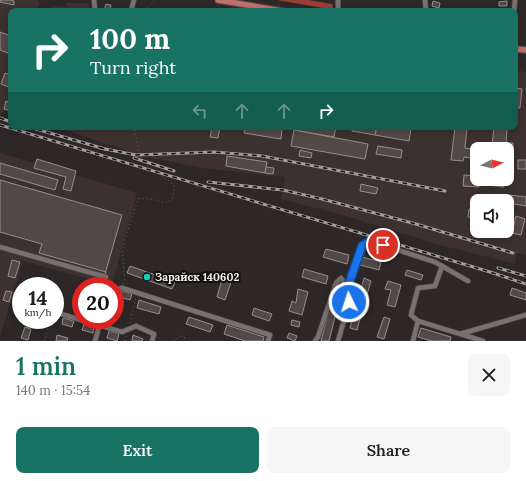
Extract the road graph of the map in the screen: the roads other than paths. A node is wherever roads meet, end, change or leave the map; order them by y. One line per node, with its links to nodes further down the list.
1 (218, 0): 2 (main road)
2 (246, 2): 3 (main road)
3 (270, 8)
4 (0, 247): 6 (street)
5 (442, 266): 7 (street); 8 (street); 11 (street)
6 (106, 277)
7 (468, 281)
8 (347, 286): 18 (street); 19 (street)
9 (124, 289): 17 (street)
10 (526, 315): 14 (street)
11 (418, 321): 14 (street); 20 (street)
12 (98, 329): 15 (street)
13 (115, 329): 16 (street)
14 (460, 334): 21 (street)
15 (95, 341)
16 (152, 341)
17 (268, 341)
18 (315, 341)
19 (338, 341)
20 (413, 341)
21 (483, 341)

